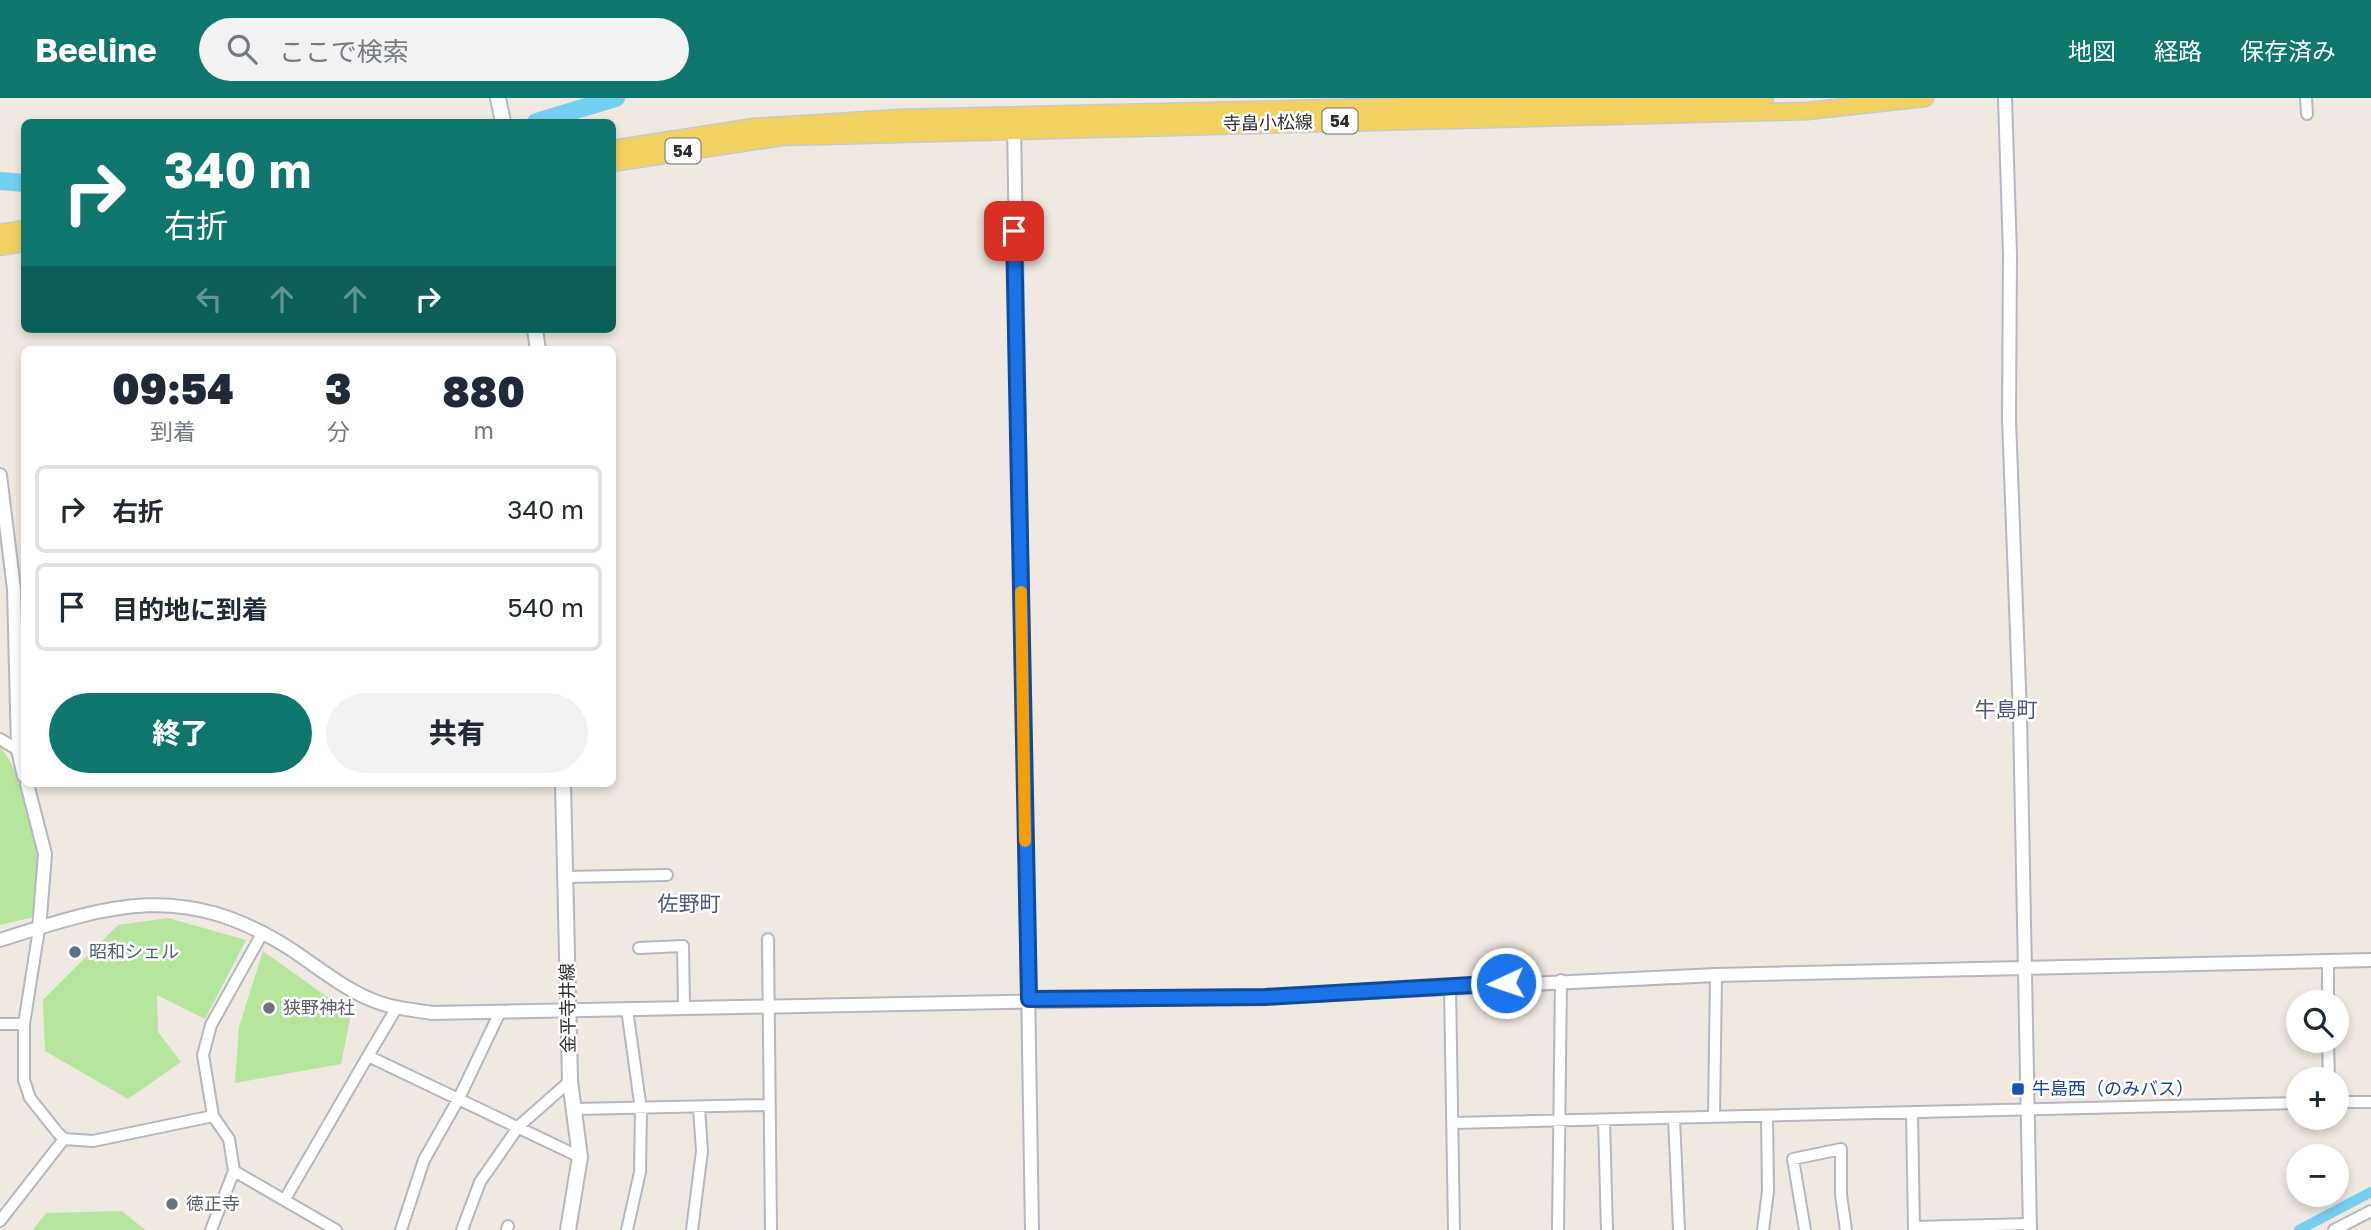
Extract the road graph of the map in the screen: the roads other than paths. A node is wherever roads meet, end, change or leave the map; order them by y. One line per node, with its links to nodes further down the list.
1 (1765, 98): 8 (main road, 寺畠小松線 / 54)
2 (1925, 98): 8 (main road, 寺畠小松線 / 54)
3 (2005, 98): 30 (street)
4 (2306, 98): 6 (street)
5 (499, 101): 7 (main road)
6 (2307, 114)
7 (502, 119)
8 (1014, 123): 9 (main road, 寺畠小松線 / 54); 10 (main road, 寺畠小松線 / 54); 35 (street)
9 (616, 148)
10 (616, 162)
11 (21, 230): 12 (main road)
12 (0, 233)
13 (21, 244): 14 (main road)
14 (0, 247)
15 (0, 475): 17 (street)
16 (0, 739): 17 (street)
17 (18, 750): 18 (street)
18 (21, 763)
19 (28, 787): 23 (street)
20 (564, 787): 22 (main road, 金平寺井線)
21 (667, 875): 22 (street)
22 (566, 877): 40 (main road, 金平寺井線)
23 (39, 929): 24 (street); 26 (street); 43 (street)
24 (263, 932): 37 (street); 56 (street)
25 (768, 939): 36 (street)
26 (0, 940)
27 (639, 947): 38 (street)
28 (2371, 960): 29 (street)
29 (2328, 961): 30 (street); 34 (street)
30 (2026, 967): 31 (street); 54 (street)
31 (1716, 975): 32 (street); 58 (street)
32 (1561, 980): 33 (street); 61 (street)
33 (1451, 986): 35 (street); 62 (street)
34 (2328, 990)
35 (1029, 999): 36 (street); 80 (street)
36 (768, 1005): 38 (street); 50 (street)
37 (397, 1007): 41 (street); 44 (street)
38 (684, 1007): 39 (street)
39 (627, 1009): 40 (street); 53 (street)
40 (567, 1010): 41 (street); 45 (main road, 金平寺井線)
41 (500, 1012): 46 (street)
42 (0, 1024): 43 (street)
43 (24, 1024): 64 (street)
44 (368, 1056): 46 (street); 67 (street)
45 (570, 1081): 52 (main road, 金平寺井線); 63 (street)
46 (459, 1098): 63 (street); 74 (street)
47 (2349, 1102): 48 (street)
48 (2371, 1102)
49 (2286, 1103): 54 (street)
50 (769, 1105): 51 (street); 79 (street)
51 (699, 1108): 53 (street); 78 (street)
52 (576, 1109): 53 (street); 65 (main road, 金平寺井線)
53 (641, 1110): 77 (street)
54 (2026, 1110): 55 (street); 70 (street)
55 (1912, 1112): 57 (street); 71 (street)
56 (213, 1116): 64 (street); 66 (street)
57 (1767, 1116): 58 (street); 85 (street)
58 (1714, 1117): 59 (street)
59 (1674, 1118): 60 (street); 84 (street)
60 (1604, 1121): 61 (street); 83 (street)
61 (1560, 1122): 62 (street); 82 (street)
62 (1453, 1123): 81 (street)
63 (519, 1126): 65 (street); 75 (street)
64 (64, 1139): 69 (street)
65 (580, 1157): 76 (main road, 金平寺井線)
66 (234, 1171): 67 (street); 72 (street)
67 (285, 1199): 73 (street)
68 (2371, 1211): 88 (street)
69 (0, 1221)
70 (2029, 1227): 71 (street)
71 (1915, 1229)
72 (211, 1230)
73 (336, 1230)
74 (401, 1230)
75 (462, 1230)
76 (568, 1230)
77 (627, 1230)
78 (692, 1230)
79 (771, 1230)
80 (1032, 1230)
81 (1454, 1230)
82 (1558, 1230)
83 (1607, 1230)
84 (1679, 1230)
85 (1763, 1230)
86 (1805, 1230): 87 (street)
87 (1846, 1230)
88 (2334, 1230)

